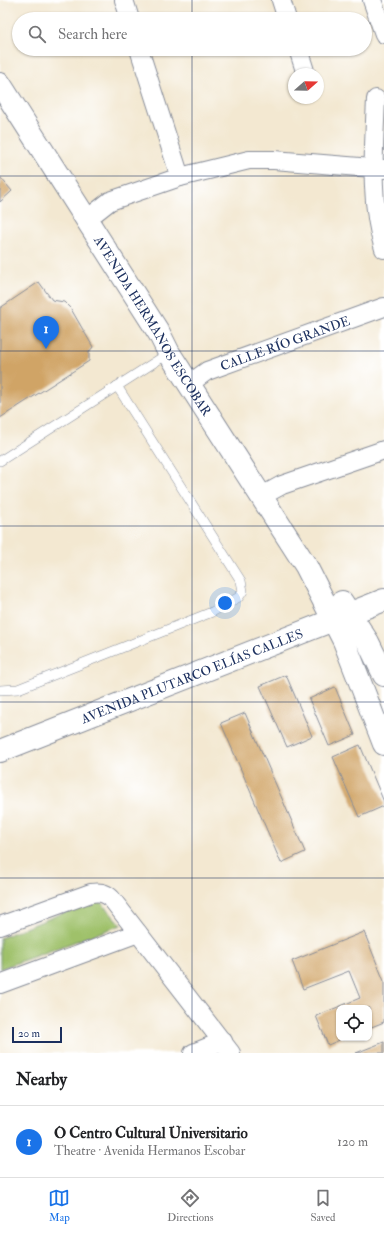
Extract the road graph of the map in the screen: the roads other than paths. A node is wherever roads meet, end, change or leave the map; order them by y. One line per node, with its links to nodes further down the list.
1 (124, 0): 4 (street)
2 (281, 0): 5 (street)
3 (372, 0): 6 (street)
4 (128, 12)
5 (285, 12)
6 (384, 34)
7 (141, 56): 13 (street)
8 (300, 56): 9 (street)
9 (304, 68)
10 (0, 84): 14 (main road, AVENIDA HERMANOS ESCOBAR)
11 (376, 99): 12 (street)
12 (379, 168): 13 (street); 15 (street)
13 (180, 177): 14 (street)
14 (87, 219): 17 (main road, AVENIDA HERMANOS ESCOBAR)
15 (384, 249)
16 (384, 307): 18 (street, CALLE RÍO GRANDE)
17 (169, 353): 18 (main road, AVENIDA HERMANOS ESCOBAR); 19 (lane)
18 (190, 384): 22 (main road, AVENIDA HERMANOS ESCOBAR)
19 (117, 386): 21 (lane); 26 (lane)
20 (384, 450): 22 (street)
21 (0, 461)
22 (260, 497): 24 (main road, AVENIDA HERMANOS ESCOBAR)
23 (384, 600): 24 (main road, AVENIDA PLUTARCO ELÍAS CALLES)
24 (342, 617): 25 (main road, AVENIDA HERMANOS ESCOBAR); 27 (main road, AVENIDA HERMANOS ESCOBAR); 28 (main road, AVENIDA PLUTARCO ELÍAS CALLES)
25 (384, 675)
26 (0, 690)
27 (384, 744)
28 (0, 751)
29 (0, 926): 30 (street)
30 (138, 933): 31 (street); 32 (street)
31 (0, 984)
32 (227, 1047): 33 (street)
33 (192, 1053)

